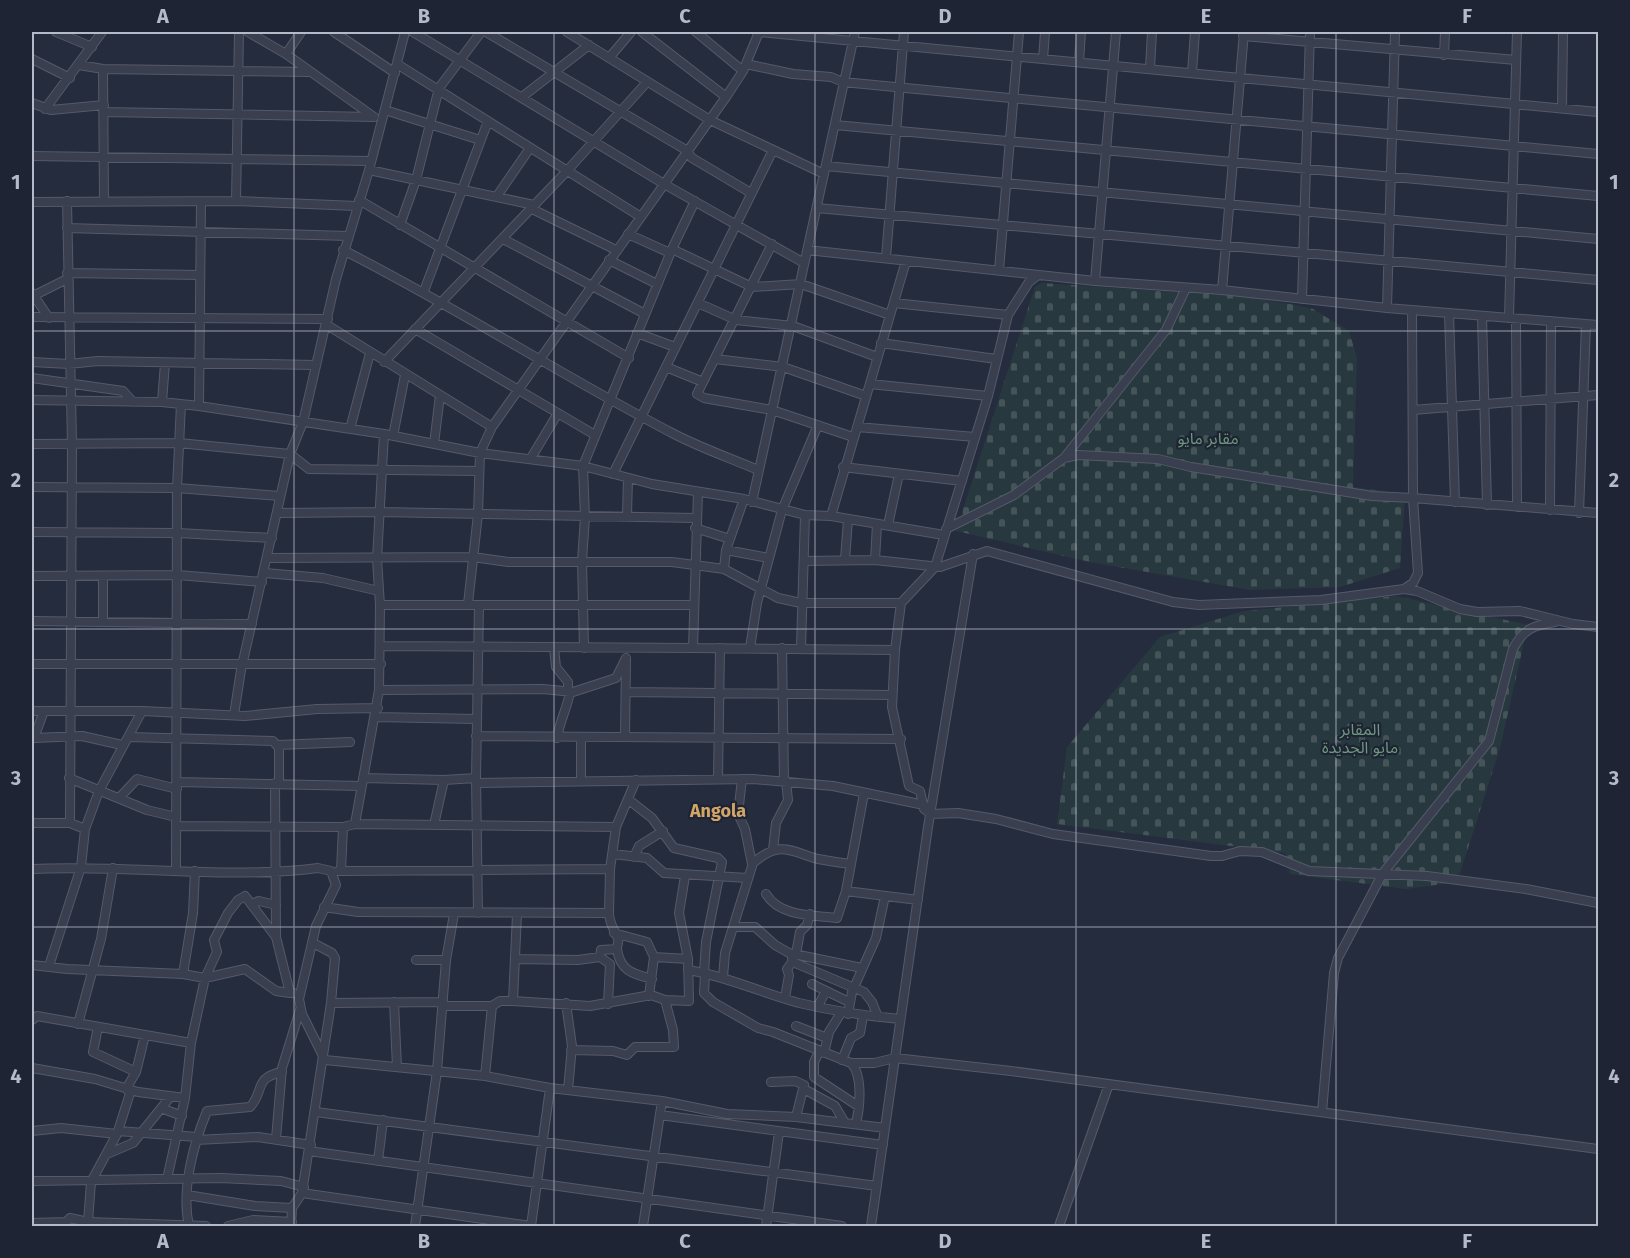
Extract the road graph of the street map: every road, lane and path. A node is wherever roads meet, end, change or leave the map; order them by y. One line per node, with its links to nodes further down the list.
1 (56, 32): 33 (street)
2 (102, 32): 33 (street)
3 (239, 32): 50 (street)
4 (248, 32): 35 (street)
5 (301, 32): 35 (street)
6 (334, 32): 54 (street)
7 (405, 32): 44 (street)
8 (413, 32): 40 (street)
9 (484, 32): 40 (street); 51 (street)
10 (567, 32): 31 (street)
11 (631, 32): 38 (street)
12 (642, 32): 64 (street)
13 (696, 32): 47 (street)
14 (855, 32): 29 (street)
15 (904, 32): 32 (street)
16 (1019, 32): 37 (street)
17 (1045, 32): 41 (street)
18 (1081, 32): 43 (street)
19 (1116, 32): 46 (street)
20 (1152, 32): 48 (street)
21 (1195, 32): 53 (street)
22 (1310, 32): 30 (street)
23 (1395, 32): 34 (street)
24 (1445, 32): 36 (street)
25 (1517, 32): 42 (street)
26 (1563, 32): 69 (street)
27 (756, 33): 29 (street); 47 (street)
28 (1244, 34): 30 (street); 56 (street)
29 (854, 41): 32 (street); 58 (street)
30 (1309, 42): 34 (street); 59 (street)
31 (589, 45): 38 (street); 51 (street)
32 (904, 46): 37 (street); 60 (street)
33 (92, 47): 45 (street)
34 (1394, 50): 36 (street); 62 (street)
35 (286, 54): 52 (street)
36 (1444, 55): 42 (street)
37 (1017, 57): 41 (street); 65 (street)
38 (609, 58): 57 (street)
39 (32, 59): 55 (street)
40 (460, 59): 61 (street); 63 (street)
41 (1043, 59): 43 (street)
42 (1516, 60): 67 (street)
43 (1079, 62): 46 (street)
44 (397, 64): 54 (street); 61 (street)
45 (79, 65): 49 (street); 55 (street)
46 (1114, 65): 48 (street); 68 (street)
47 (744, 67): 58 (street); 64 (street)
48 (1150, 68): 53 (street)
49 (103, 69): 50 (street); 71 (street)
50 (238, 70): 52 (street); 75 (street)
51 (552, 71): 63 (street); 73 (street)
52 (309, 72): 76 (street)
53 (1192, 72): 56 (street)
54 (395, 73): 72 (street)
55 (70, 78): 70 (street)
56 (1240, 78): 59 (street); 78 (street)
57 (647, 82): 73 (street); 77 (street)
58 (843, 82): 60 (street); 82 (street)
59 (1307, 85): 62 (street); 83 (street)
60 (899, 87): 65 (street); 84 (street)
61 (439, 88): 80 (street); 81 (street)
62 (1392, 92): 67 (street); 85 (street)
63 (522, 97): 87 (street)
64 (726, 97): 77 (street)
65 (1013, 100): 68 (street); 88 (street)
66 (32, 103): 70 (street)
67 (1515, 104): 69 (street); 89 (street)
68 (1110, 108): 78 (street); 93 (street)
69 (1562, 108): 74 (street)
70 (45, 109): 71 (street)
71 (105, 109): 75 (street); 96 (street)
72 (385, 110): 79 (street); 81 (street)
73 (621, 112): 87 (street); 91 (street)
74 (1599, 112)
75 (236, 115): 76 (street); 97 (street)
76 (374, 117): 79 (street)
77 (710, 120): 91 (street); 92 (street)
78 (1237, 120): 83 (street); 99 (street)
79 (382, 121): 98 (street)
80 (488, 122): 86 (street); 90 (street)
81 (430, 123): 86 (street); 106 (street)
82 (835, 125): 84 (street); 102 (street)
83 (1307, 126): 85 (street); 100 (street)
84 (895, 131): 88 (street); 104 (street)
85 (1391, 135): 89 (street); 105 (street)
86 (480, 140): 110 (street)
87 (594, 140): 103 (street); 108 (street)
88 (1011, 142): 93 (street); 107 (street)
89 (1514, 146): 94 (street); 109 (street)
90 (531, 148): 103 (street); 113 (street)
91 (686, 150): 108 (street); 112 (street)
92 (773, 150): 102 (street); 112 (street)
93 (1106, 150): 99 (street); 111 (street)
94 (1599, 154)
95 (32, 156): 96 (street)
96 (104, 156): 97 (street); 116 (street)
97 (237, 157): 98 (street); 117 (street)
98 (372, 160): 101 (street)
99 (1234, 161): 100 (street); 122 (street)
100 (1306, 168): 105 (street); 125 (street)
101 (369, 170): 106 (street); 121 (street)
102 (825, 170): 104 (street); 124 (street)
103 (566, 172): 123 (street); 127 (street)
104 (892, 172): 107 (street); 126 (street)
105 (1390, 177): 109 (street); 128 (street)
106 (416, 180): 110 (street); 130 (street)
107 (1007, 182): 111 (street); 131 (street)
108 (664, 184): 118 (street); 127 (street)
109 (1512, 188): 114 (street); 134 (street)
110 (463, 189): 113 (street); 142 (street)
111 (1103, 191): 122 (street); 136 (street)
112 (751, 193): 129 (street)
113 (497, 196): 123 (street)
114 (1599, 196)
115 (67, 201): 116 (street); 119 (street); 132 (street)
116 (105, 201): 120 (street)
117 (236, 201): 120 (street); 121 (street)
118 (694, 201): 129 (street); 146 (street)
119 (32, 202)
120 (201, 202): 133 (street)
121 (358, 203): 130 (street); 137 (street)
122 (1230, 203): 125 (street); 141 (street)
123 (532, 206): 138 (street); 144 (street)
124 (817, 208): 126 (street); 145 (street)
125 (1306, 210): 128 (street); 147 (street)
126 (889, 215): 131 (street); 148 (street)
127 (641, 218): 135 (street)
128 (1389, 218): 134 (street); 151 (street)
129 (736, 223): 140 (street); 154 (street)
130 (400, 225): 142 (street)
131 (1003, 226): 136 (street); 155 (street)
132 (68, 228): 133 (street); 159 (street)
133 (201, 231): 137 (street); 157 (street)
134 (1512, 231): 139 (street); 156 (street)
135 (628, 234): 144 (street); 146 (street)
136 (1100, 234): 141 (street); 161 (street)
137 (348, 236): 143 (street)
138 (503, 238): 153 (street); 164 (street)
139 (1599, 239)
140 (772, 244): 152 (street); 165 (street)
141 (1227, 245): 147 (street); 167 (street)
142 (440, 246): 153 (street); 168 (street)
143 (343, 250): 168 (street); 189 (street)
144 (616, 250): 149 (street)
145 (807, 250): 148 (street); 152 (street)
146 (671, 251): 154 (street); 162 (street)
147 (1304, 252): 151 (street); 170 (street)
148 (886, 258): 150 (street)
149 (609, 260): 162 (street); 164 (street)
150 (906, 261): 155 (street); 173 (street)
151 (1388, 261): 156 (street); 174 (street)
152 (804, 263): 163 (street)
153 (475, 268): 171 (street); 187 (street)
154 (713, 268): 165 (street); 172 (street)
155 (999, 270): 158 (street)
156 (1511, 273): 160 (street); 184 (street)
157 (200, 275): 159 (street); 185 (street)
158 (1038, 275): 161 (street); 179 (street)
159 (67, 276): 169 (street); 183 (street)
160 (1599, 280)
161 (1095, 281): 166 (street)
162 (657, 284): 177 (street)
163 (801, 284): 165 (street); 178 (street); 191 (street)
164 (590, 286): 177 (street); 187 (street)
165 (752, 287): 186 (street)
166 (1186, 288): 167 (street); 254 (street)
167 (1222, 290): 170 (street)
168 (424, 291): 171 (street)
169 (32, 295): 182 (street)
170 (1302, 299): 174 (street)
171 (442, 301): 193 (street); 199 (street)
172 (698, 303): 186 (street); 196 (street)
173 (894, 303): 178 (street); 179 (street)
174 (1387, 308): 175 (street)
175 (1412, 310): 176 (street); 234 (street)
176 (1449, 313): 180 (street); 232 (street)
177 (645, 314): 194 (street)
178 (890, 315): 195 (street)
179 (1008, 315): 202 (street)
180 (1482, 316): 184 (street); 229 (street)
181 (32, 317): 182 (street)
182 (49, 318): 183 (street)
183 (68, 318): 185 (street); 207 (street)
184 (1512, 318): 188 (street); 226 (street)
185 (200, 319): 189 (street); 206 (street)
186 (736, 320): 191 (street); 201 (street)
187 (565, 321): 199 (street); 200 (street)
188 (1551, 321): 190 (street); 222 (street)
189 (327, 322): 197 (street); 208 (street)
190 (1586, 324): 192 (street); 218 (street)
191 (793, 326): 198 (street); 210 (street)
192 (1599, 326)
193 (415, 329): 204 (street); 216 (street)
194 (637, 333): 196 (street); 200 (street)
195 (881, 343): 198 (street); 202 (street)
196 (675, 347): 209 (street)
197 (370, 353): 204 (street); 241 (street)
198 (877, 357): 215 (street)
199 (540, 358): 216 (street); 225 (street)
200 (629, 358): 225 (street)
201 (715, 359): 210 (street); 213 (street)
202 (996, 359): 221 (street)
203 (32, 362): 207 (street)
204 (384, 362): 211 (street)
205 (165, 363): 206 (street); 207 (street); 228 (street)
206 (201, 363): 208 (street); 231 (street)
207 (69, 364): 214 (street)
208 (315, 365): 237 (street)
209 (666, 367): 213 (street); 236 (street)
210 (783, 367): 220 (street); 233 (street)
211 (405, 375): 217 (street); 244 (street)
212 (32, 378): 214 (street)
213 (703, 382): 233 (street)
214 (70, 384): 224 (street); 227 (street)
215 (870, 384): 220 (street); 221 (street)
216 (517, 391): 235 (street); 239 (street)
217 (440, 395): 239 (street); 250 (street)
218 (1584, 395): 219 (street); 222 (street); 278 (street)
219 (1599, 395)
220 (866, 396): 240 (street)
221 (988, 396): 246 (street)
222 (1550, 398): 226 (street); 275 (street)
223 (32, 400): 224 (street)
224 (70, 400): 227 (street); 249 (street)
225 (610, 400): 236 (street); 243 (street)
226 (1517, 400): 229 (street); 273 (street)
227 (133, 402): 228 (street)
228 (162, 402): 230 (street)
229 (1485, 403): 232 (street); 272 (street)
230 (181, 404): 231 (street); 247 (street)
231 (199, 406): 237 (street)
232 (1451, 406): 234 (street); 271 (street)
233 (772, 410): 238 (street); 258 (street)
234 (1413, 410): 269 (street)
235 (558, 413): 243 (street); 253 (street)
236 (642, 416): 258 (street); 260 (street)
237 (303, 422): 241 (street); 252 (street)
238 (818, 425): 245 (street); 274 (street)
239 (492, 427): 251 (street)
240 (857, 427): 245 (street); 246 (street)
241 (350, 429): 242 (street)
242 (384, 434): 244 (street); 257 (street)
243 (595, 435): 255 (street)
244 (393, 436): 250 (street)
245 (853, 437): 256 (street)
246 (975, 438): 263 (street)
247 (179, 443): 249 (street); 252 (street); 266 (street)
248 (32, 444): 249 (street)
249 (72, 444): 265 (street)
250 (434, 444): 251 (street)
251 (480, 453): 253 (street); 259 (street)
252 (290, 454): 257 (street); 268 (street)
253 (531, 458): 255 (street)
254 (1064, 458): 269 (street); 292 (street)
255 (583, 466): 260 (street); 284 (street)
256 (843, 467): 261 (street); 283 (street)
257 (382, 469): 259 (street); 276 (street)
258 (758, 470): 270 (street)
259 (479, 471): 280 (street)
260 (613, 474): 262 (street)
261 (899, 474): 263 (street); 288 (street)
262 (628, 478): 267 (street); 282 (street)
263 (962, 481): 292 (street)
264 (32, 487): 265 (street)
265 (72, 488): 266 (street); 291 (street)
266 (177, 488): 268 (street); 293 (street)
267 (698, 492): 270 (street); 285 (street)
268 (280, 496): 277 (street)
269 (1413, 498): 271 (street); 316 (street)
270 (748, 501): 274 (street); 295 (street)
271 (1455, 502): 272 (street)
272 (1487, 505): 273 (street)
273 (1516, 507): 275 (street)
274 (782, 510): 281 (street); 300 (street)
275 (1550, 510): 278 (street)
276 (381, 512): 277 (street); 280 (street); 301 (street)
277 (277, 513): 294 (street)
278 (1580, 513): 279 (street)
279 (1599, 513)
280 (478, 514): 284 (street); 298 (street)
281 (805, 515): 283 (street); 305 (street)
282 (627, 516): 284 (street); 285 (street)
283 (831, 516): 286 (street)
284 (585, 517): 304 (street)
285 (695, 518): 289 (street)
286 (848, 520): 287 (street); 302 (street)
287 (877, 524): 288 (street); 303 (street)
288 (888, 525): 292 (street)
289 (695, 528): 295 (street); 306 (street)
290 (32, 532): 291 (street)
291 (72, 532): 293 (street); 313 (street)
292 (945, 532): 307 (street)
293 (178, 533): 294 (street); 310 (street)
294 (272, 538): 299 (street)
295 (730, 539): 296 (street)
296 (726, 550): 300 (street); 308 (street)
297 (973, 554): 307 (street); 316 (street); 395 (street)
298 (473, 557): 301 (street); 304 (street); 320 (street)
299 (268, 558): 301 (street); 309 (street)
300 (770, 558): 315 (street)
301 (377, 559): 317 (street)
302 (845, 559): 303 (street); 305 (street)
303 (875, 560): 307 (street)
304 (582, 561): 306 (street); 321 (street)
305 (804, 561): 318 (street)
306 (694, 565): 308 (street); 323 (street)
307 (935, 567): 319 (street)
308 (723, 569): 315 (street)
309 (265, 573): 314 (street); 317 (street)
310 (178, 575): 312 (street); 314 (street); 328 (street)
311 (32, 576): 313 (street)
312 (103, 576): 313 (street); 327 (street)
313 (71, 577): 326 (street)
314 (262, 582): 330 (street)
315 (763, 589): 318 (street); 339 (street)
316 (1404, 589): 329 (street)
317 (379, 591): 322 (street)
318 (801, 603): 319 (street); 341 (street)
319 (901, 603): 342 (street)
320 (468, 604): 322 (street); 324 (street)
321 (584, 604): 323 (street); 324 (street); 335 (street)
322 (380, 605): 332 (street)
323 (693, 605): 337 (street)
324 (479, 606): 333 (street)
325 (32, 621): 326 (street)
326 (70, 621): 327 (street); 345 (street)
327 (103, 621): 328 (street)
328 (179, 621): 330 (street); 347 (street)
329 (1560, 622): 331 (street); 422 (street)
330 (252, 624): 348 (street)
331 (1599, 627)
332 (381, 646): 333 (street); 346 (street)
333 (477, 648): 334 (street); 350 (street)
334 (554, 648): 335 (street); 351 (street)
335 (584, 648): 336 (street)
336 (627, 648): 337 (street); 343 (street)
337 (693, 648): 338 (street)
338 (720, 648): 339 (street); 353 (street)
339 (750, 648): 340 (street)
340 (782, 648): 341 (street); 354 (street)
341 (801, 648): 342 (street)
342 (896, 650): 355 (street)
343 (626, 658): 351 (street); 352 (street)
344 (32, 664): 345 (street)
345 (70, 664): 347 (street); 359 (street)
346 (381, 664): 348 (street); 349 (street)
347 (177, 665): 348 (street); 361 (street)
348 (243, 665): 362 (street)
349 (379, 690): 350 (street); 356 (street)
350 (476, 691): 351 (street); 364 (street)
351 (569, 692): 371 (street)
352 (626, 692): 353 (street); 368 (street)
353 (718, 692): 354 (street); 373 (street)
354 (782, 693): 355 (street); 369 (street)
355 (892, 695): 374 (street)
356 (378, 708): 362 (street); 363 (street)
357 (32, 711): 358 (street)
358 (44, 711): 359 (street); 370 (street)
359 (69, 711): 360 (street); 366 (street)
360 (142, 711): 361 (street); 367 (street)
361 (177, 714): 362 (street); 375 (street)
362 (234, 715)
363 (376, 717): 364 (street); 387 (street)
364 (476, 718): 365 (street)
365 (476, 736): 371 (street); 383 (street)
366 (70, 737): 370 (street); 377 (street); 379 (street)
367 (129, 737): 375 (street); 377 (street)
368 (625, 737): 372 (street); 373 (street)
369 (783, 737): 373 (street); 374 (street); 386 (street)
370 (33, 738)
371 (557, 738): 372 (street)
372 (581, 738): 385 (street)
373 (718, 738): 380 (street)
374 (901, 739): 394 (street)
375 (177, 740): 378 (street); 389 (street)
376 (350, 742): 378 (street)
377 (122, 745): 390 (street)
378 (278, 746): 388 (street)
379 (69, 778): 390 (street); 398 (street)
380 (718, 778): 381 (street); 384 (street)
381 (742, 779): 386 (street); 410 (street)
382 (444, 780): 383 (street); 387 (street); 400 (street)
383 (476, 780): 385 (street); 401 (street)
384 (636, 780): 385 (street); 393 (street)
385 (581, 781)
386 (785, 781): 391 (street); 407 (street)
387 (363, 782): 388 (street); 399 (street)
388 (277, 783): 389 (street); 402 (street)
389 (177, 786): 392 (street); 396 (street)
390 (99, 791): 392 (street); 405 (street)
391 (864, 793): 394 (street); 411 (street)
392 (120, 797): 396 (street)
393 (629, 800): 404 (street); 406 (street)
394 (924, 805): 395 (street)
395 (931, 814): 422 (street); 429 (street)
396 (176, 821): 402 (street); 418 (street)
397 (32, 823): 398 (street)
398 (70, 823): 405 (street)
399 (354, 824): 400 (street); 403 (street)
400 (434, 825): 401 (street)
401 (478, 826): 404 (street); 417 (street)
402 (275, 827): 403 (street); 416 (street)
403 (343, 827): 421 (street)
404 (616, 827): 408 (street)
405 (85, 829): 412 (street)
406 (663, 831): 409 (street); 424 (street)
407 (773, 850): 410 (street); 411 (street)
408 (613, 854): 409 (street); 414 (street)
409 (634, 857): 423 (street)
410 (752, 864): 425 (street)
411 (851, 864): 426 (street)
412 (81, 867): 413 (street); 415 (street); 452 (street)
413 (112, 868): 418 (street); 454 (street)
414 (610, 868): 417 (street); 435 (street)
415 (32, 869)
416 (276, 870): 419 (street); 420 (street); 432 (street)
417 (477, 870): 421 (street); 434 (street)
418 (176, 871): 419 (street)
419 (195, 871): 457 (street)
420 (330, 871): 421 (street); 433 (street)
421 (341, 871)
422 (1383, 873): 430 (street); 514 (street)
423 (685, 876): 424 (street); 448 (street)
424 (718, 877): 425 (street); 456 (street)
425 (748, 878): 439 (street)
426 (846, 891): 428 (street); 438 (street)
427 (766, 894): 438 (street)
428 (885, 896): 429 (street); 453 (street)
429 (918, 900): 483 (street)
430 (1599, 903)
431 (251, 904): 432 (street); 441 (street); 459 (street)
432 (276, 905): 441 (street)
433 (324, 907): 436 (street); 442 (street)
434 (478, 913): 436 (street); 437 (street)
435 (609, 913): 437 (street); 440 (street)
436 (454, 914): 450 (street)
437 (517, 914): 447 (street)
438 (810, 914): 446 (street)
439 (733, 927): 446 (street); 458 (street)
440 (614, 933): 443 (street); 445 (street)
441 (276, 937): 464 (street)
442 (313, 943): 465 (street); 472 (street)
443 (617, 949): 444 (street); 460 (street)
444 (600, 957): 447 (street); 475 (street)
445 (654, 957): 448 (street); 460 (street)
446 (794, 957): 453 (street); 462 (street); 467 (street)
447 (515, 959): 469 (street)
448 (688, 959): 455 (street)
449 (416, 960): 450 (street)
450 (446, 960): 474 (street)
451 (32, 964): 452 (street)
452 (49, 966): 454 (street)
453 (862, 968): 462 (street)
454 (93, 970): 457 (street); 484 (street)
455 (688, 970): 456 (street); 468 (street)
456 (704, 973): 458 (street); 491 (street)
457 (183, 974): 459 (street)
458 (723, 977): 467 (street)
459 (204, 978): 464 (street); 489 (street)
460 (652, 979): 466 (street)
461 (812, 984): 463 (street)
462 (855, 987): 471 (street); 481 (street)
463 (826, 991): 471 (street); 477 (street)
464 (290, 993): 465 (street)
465 (299, 994): 478 (street)
466 (649, 996): 468 (street); 475 (street)
467 (785, 998): 477 (street)
468 (665, 1000): 490 (street)
469 (513, 1001): 473 (street); 476 (street)
470 (394, 1002): 472 (street); 474 (street); 496 (street)
471 (849, 1002): 479 (street)
472 (331, 1003): 493 (street)
473 (566, 1003): 475 (street); 490 (street)
474 (443, 1004): 476 (street); 498 (street)
475 (608, 1004)
476 (492, 1006): 501 (street)
477 (818, 1006): 479 (street)
478 (300, 1009): 493 (street); 500 (street)
479 (845, 1013): 480 (street); 488 (street)
480 (863, 1016): 481 (street); 494 (street)
481 (878, 1017): 483 (street)
482 (32, 1019): 484 (street)
483 (900, 1019): 492 (street)
484 (78, 1024): 486 (street)
485 (796, 1026): 488 (street)
486 (98, 1027): 487 (street); 499 (street)
487 (145, 1035): 489 (street); 499 (street)
488 (827, 1038): 491 (street)
489 (191, 1043): 509 (street)
490 (572, 1050): 507 (street)
491 (821, 1053): 494 (street); 511 (street)
492 (895, 1058): 495 (street); 503 (street); 522 (street)
493 (324, 1060): 496 (street); 513 (street)
494 (842, 1060): 495 (street)
495 (851, 1063): 511 (street)
496 (397, 1067): 498 (street)
497 (32, 1068): 506 (street)
498 (437, 1071): 501 (street); 521 (street)
499 (136, 1072): 506 (street)
500 (282, 1072): 528 (street); 529 (street)
501 (485, 1076): 504 (street)
502 (771, 1082): 505 (street)
503 (1109, 1084): 514 (street); 564 (street)
504 (550, 1088): 507 (street); 530 (street)
505 (804, 1089): 517 (street); 519 (street)
506 (128, 1090): 508 (street); 525 (street)
507 (568, 1090): 510 (street)
508 (171, 1096): 509 (street); 512 (street)
509 (185, 1098): 516 (street)
510 (662, 1101): 515 (street); 517 (street)
511 (858, 1106): 520 (street)
512 (161, 1108): 516 (street); 524 (street)
513 (316, 1112): 518 (street); 532 (street)
514 (1322, 1112): 533 (street)
515 (660, 1115): 526 (street); 535 (street)
516 (182, 1116): 527 (street)
517 (796, 1117): 519 (street)
518 (383, 1120): 521 (street); 536 (street)
519 (845, 1123): 520 (street)
520 (856, 1124): 522 (street)
521 (429, 1126): 530 (street); 537 (street)
522 (885, 1128): 531 (street)
523 (32, 1131): 525 (street)
524 (143, 1131): 525 (street); 527 (street); 534 (street)
525 (118, 1132): 534 (street)
526 (779, 1132): 531 (street); 538 (street)
527 (178, 1135): 528 (street); 539 (street)
528 (196, 1138): 529 (street); 540 (street)
529 (276, 1139): 532 (street)
530 (543, 1143): 535 (street); 543 (street)
531 (883, 1145): 544 (street)
532 (310, 1148): 536 (street); 545 (street)
533 (1599, 1149)
534 (107, 1154): 542 (street)
535 (653, 1156): 538 (street); 547 (street)
536 (378, 1161): 537 (street)
537 (423, 1167): 543 (street); 549 (street)
538 (774, 1173): 544 (street); 550 (street)
539 (167, 1179): 540 (street); 542 (street)
540 (190, 1179): 545 (street); 546 (street)
541 (32, 1181): 542 (street)
542 (91, 1182): 552 (street)
543 (537, 1184): 547 (street); 559 (street)
544 (877, 1186): 563 (street)
545 (303, 1190): 548 (street); 549 (street)
546 (187, 1194): 548 (street); 554 (street)
547 (647, 1199): 550 (street); 560 (street)
548 (292, 1208): 553 (street)
549 (418, 1209): 558 (street); 559 (street)
550 (768, 1216): 555 (street); 561 (street)
551 (32, 1223): 552 (street)
552 (93, 1224): 554 (street)
553 (292, 1225): 557 (street)
554 (189, 1226): 556 (street)
555 (830, 1226): 562 (street)
556 (206, 1227)
557 (228, 1227)
558 (415, 1227)
559 (531, 1227)
560 (643, 1227)
561 (766, 1227)
562 (842, 1227)
563 (871, 1227)
564 (1059, 1227)

